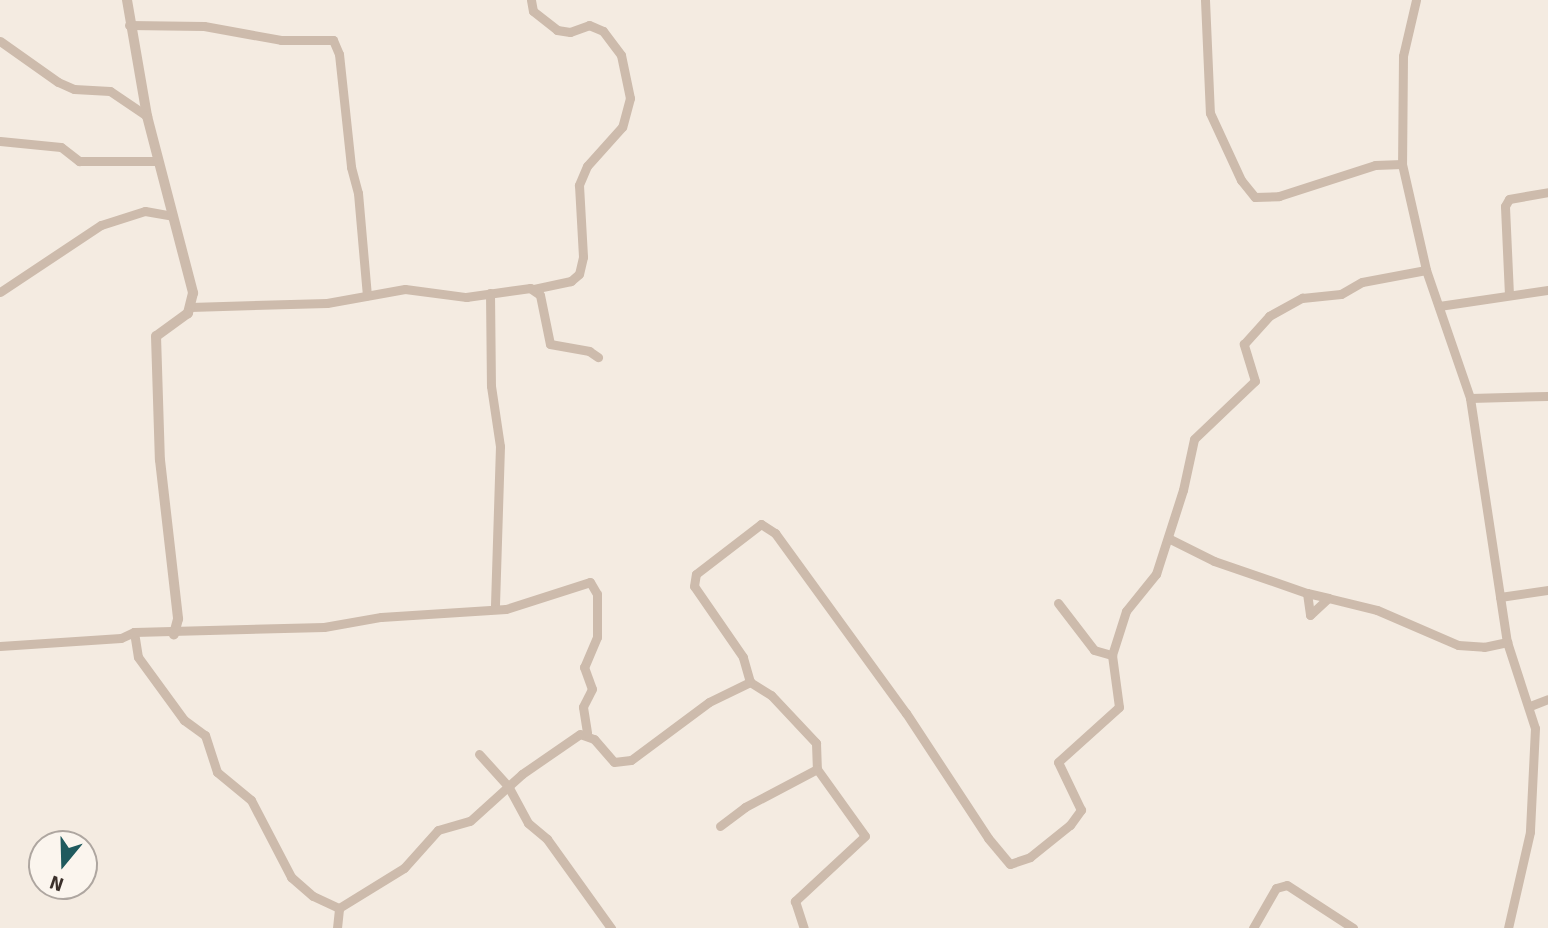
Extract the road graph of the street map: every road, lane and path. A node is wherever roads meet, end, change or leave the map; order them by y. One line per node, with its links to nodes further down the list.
1 (127, 0): 5 (street)
2 (531, 0): 14 (street)
3 (1205, 0): 10 (street)
4 (1416, 0): 10 (street)
5 (130, 25): 7 (street); 19 (street)
6 (0, 41): 7 (street)
7 (147, 116): 9 (street)
8 (0, 141): 9 (street)
9 (157, 161): 12 (street)
10 (1402, 164): 13 (street)
11 (1548, 192): 18 (street)
12 (173, 216): 16 (street); 21 (street)
13 (1426, 270): 20 (street); 25 (street)
14 (534, 289): 17 (street); 22 (street)
15 (1548, 290): 18 (street)
16 (0, 292)
17 (490, 293): 19 (street); 31 (street)
18 (1509, 295): 20 (street)
19 (367, 296): 21 (street)
20 (1439, 306): 24 (street)
21 (190, 307): 33 (street)
22 (598, 357)
23 (1548, 396): 24 (street)
24 (1470, 398): 28 (street)
25 (1168, 538): 27 (street); 36 (street)
26 (1548, 590): 28 (street)
27 (1307, 593): 29 (street); 29 (street)
28 (1500, 597): 34 (street)
29 (1328, 598): 34 (street)
30 (1058, 603): 36 (street)
31 (495, 608): 33 (street); 40 (street)
32 (134, 632): 33 (street); 35 (street); 45 (street)
33 (174, 634)
34 (1507, 642): 39 (street)
35 (0, 646)
36 (1112, 655): 37 (street)
37 (750, 682): 40 (street); 42 (street)
38 (1548, 699): 39 (street)
39 (1530, 706): 51 (street)
40 (587, 733): 43 (street)
41 (479, 754): 43 (street)
42 (817, 769): 44 (street); 48 (street)
43 (508, 786): 45 (street); 47 (street)
44 (720, 826)
45 (339, 908): 46 (street)
46 (337, 928)
47 (611, 928)
48 (804, 928)
49 (1253, 928): 50 (street)
50 (1353, 928)
51 (1508, 928)

